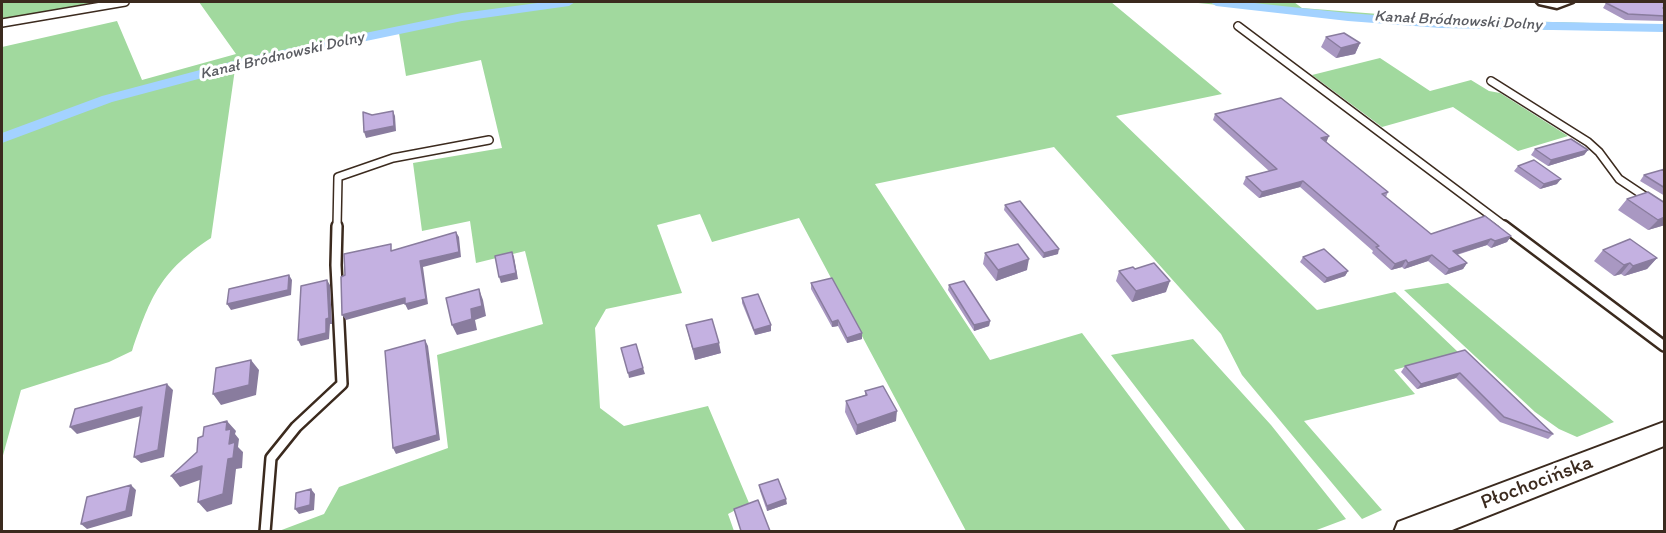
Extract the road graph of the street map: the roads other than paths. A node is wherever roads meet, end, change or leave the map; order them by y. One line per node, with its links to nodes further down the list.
1 (125, 2): 4 (lane)
2 (1543, 2): 3 (street)
3 (1567, 2)
4 (2, 23)
5 (1238, 26): 9 (lane)
6 (1491, 81): 8 (lane)
7 (489, 140): 11 (lane)
8 (1665, 209)
9 (1665, 346)
10 (1665, 434): 12 (main road, Płochocińska)
11 (265, 531)
12 (1409, 531)

